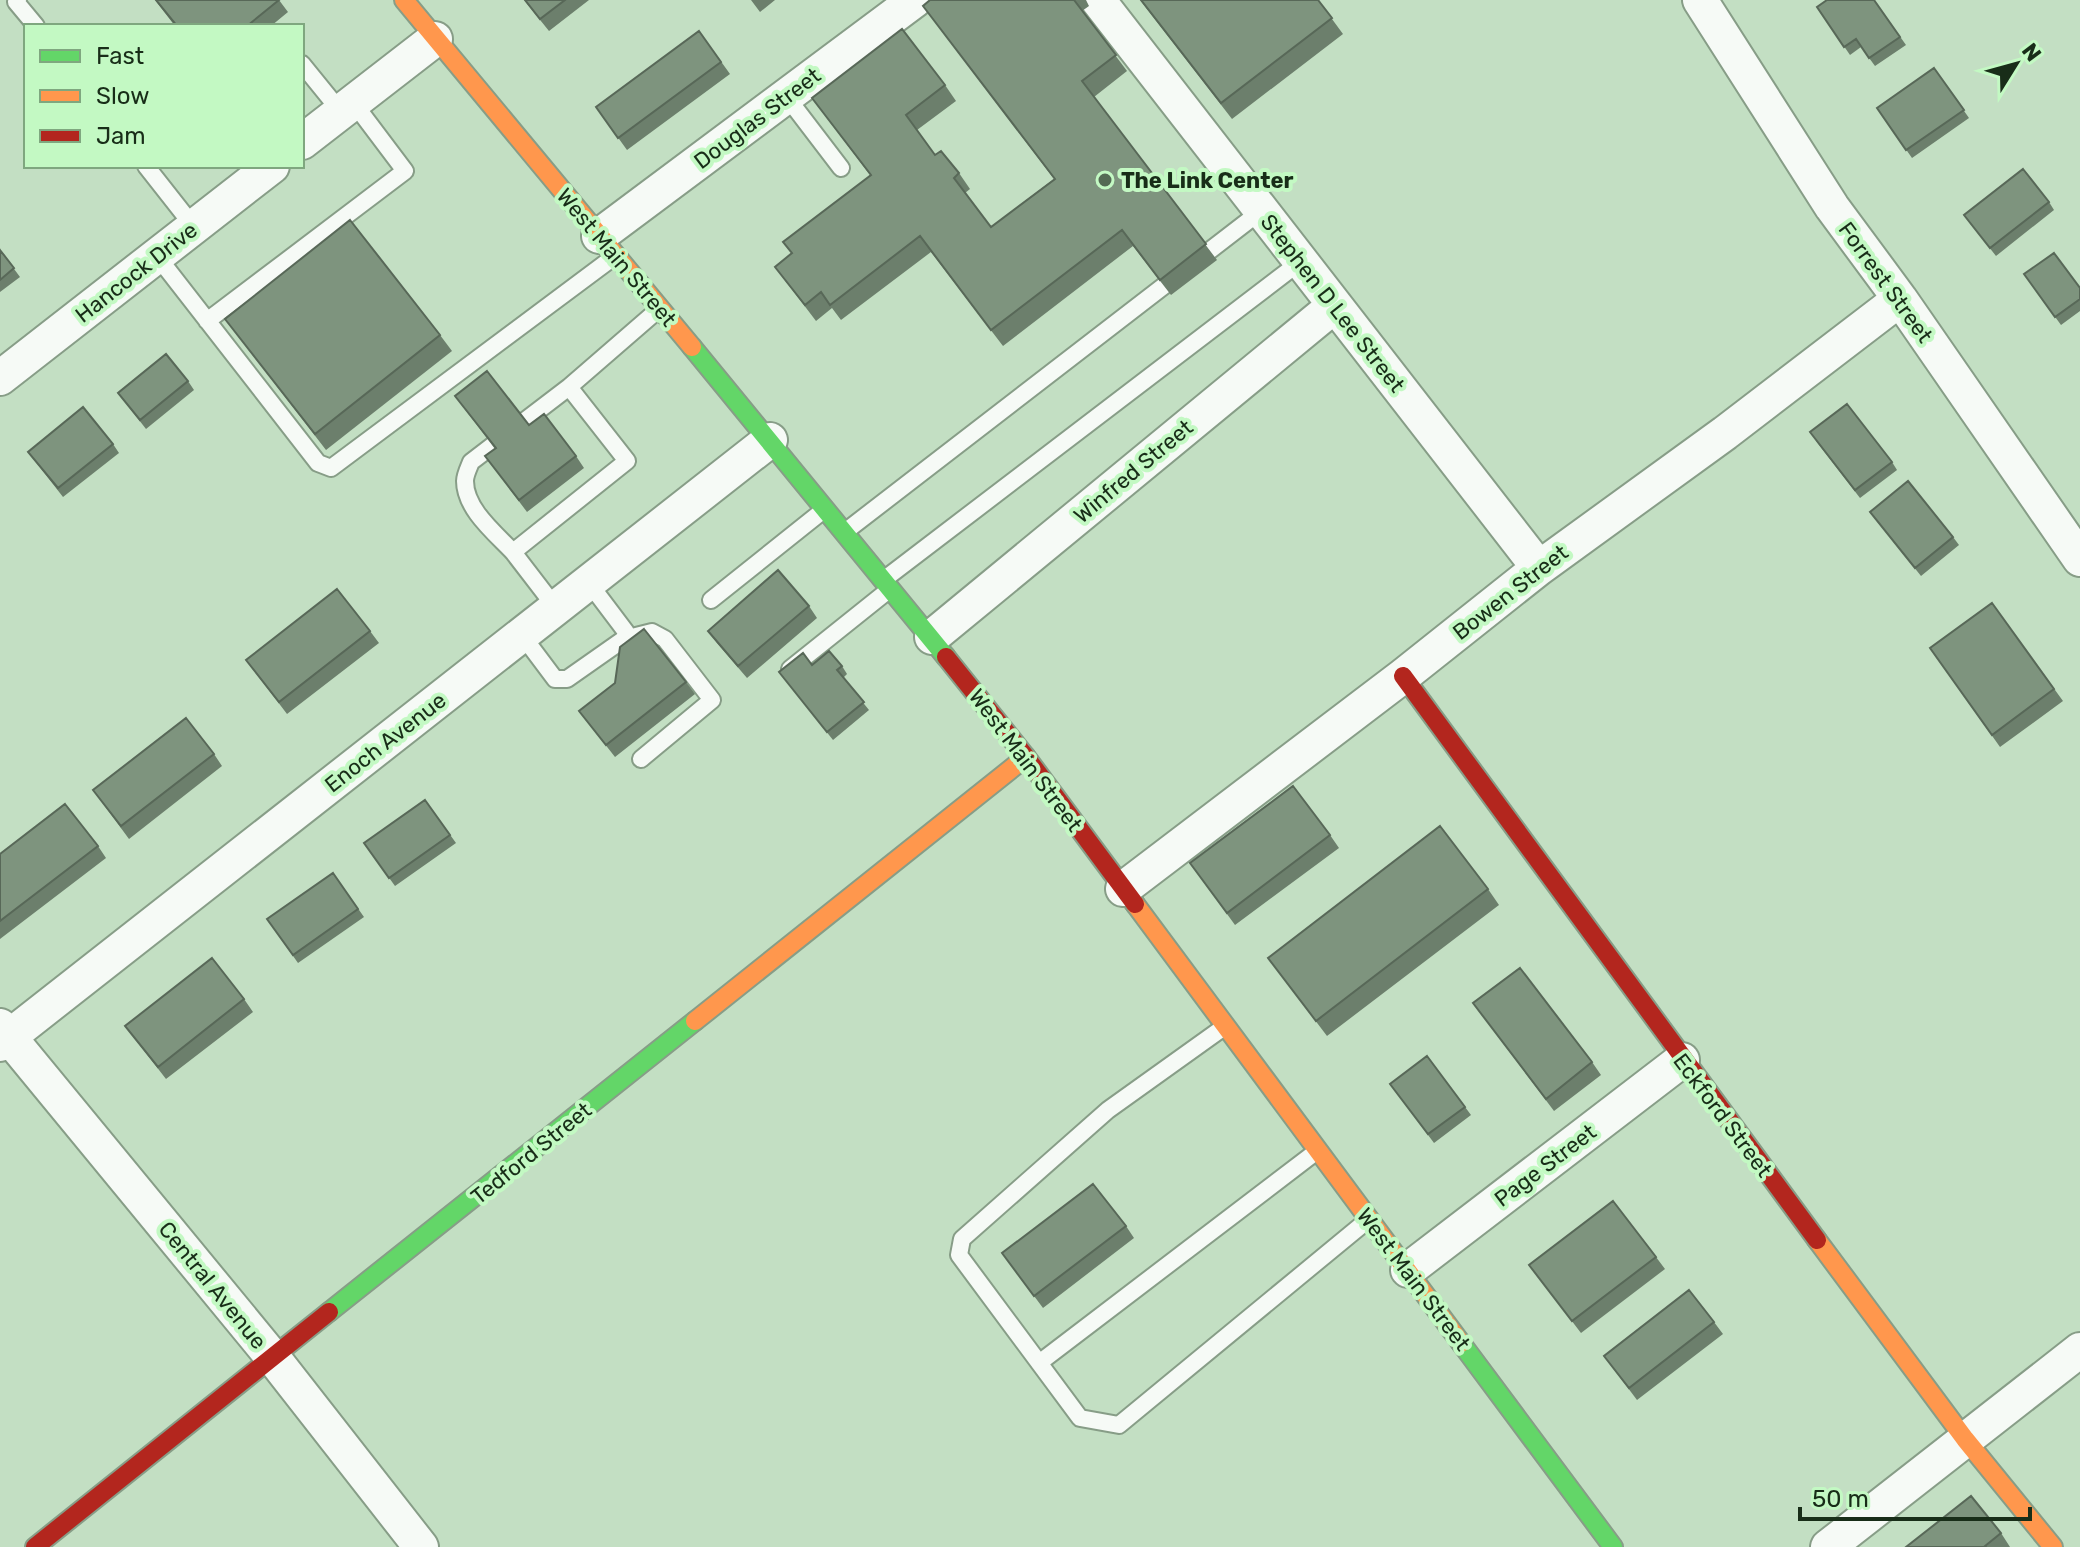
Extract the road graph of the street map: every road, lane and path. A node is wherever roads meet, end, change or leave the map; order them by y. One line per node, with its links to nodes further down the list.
1 (404, 0): 7 (street, West Main Street)
2 (915, 0): 9 (street, Douglas Street)
3 (1098, 0): 15 (street, Stephen D Lee Street)
4 (1700, 0): 20 (street, Forrest Street)
5 (17, 1): 6 (lane)
6 (34, 24)
7 (435, 39): 10 (street); 17 (street, West Main Street)
8 (304, 66): 10 (lane)
9 (786, 96): 13 (lane); 17 (street, Douglas Street)
10 (347, 107): 11 (street); 23 (lane)
11 (304, 140)
12 (148, 168): 16 (lane)
13 (841, 168)
14 (260, 169): 16 (street, Hancock Drive)
15 (1261, 211): 19 (street, Stephen D Lee Street); 28 (lane)
16 (194, 227): 18 (street, Hancock Drive)
17 (607, 246): 22 (street, West Main Street); 23 (lane)
18 (157, 256): 23 (lane); 24 (street, Hancock Drive)
19 (1300, 262): 21 (street, Stephen D Lee Street); 33 (lane)
20 (1900, 299): 30 (street, Forrest Street); 31 (street, Bowen Street)
21 (1334, 306): 31 (street, Stephen D Lee Street); 37 (street, Winfred Street)
22 (660, 308): 25 (lane); 26 (street, West Main Street)
23 (207, 321)
24 (0, 378)
25 (569, 387): 29 (lane); 29 (lane)
26 (770, 440): 27 (street, West Main Street); 32 (street, Enoch Avenue)
27 (826, 508): 28 (street, West Main Street); 34 (lane)
28 (845, 532): 33 (street, West Main Street)
29 (513, 552): 35 (lane)
30 (2080, 559)
31 (1539, 568): 40 (street, Bowen Street)
32 (589, 583): 35 (street, Enoch Avenue); 38 (lane)
33 (888, 583): 37 (street, West Main Street); 39 (lane)
34 (711, 600)
35 (556, 608): 36 (street, Enoch Avenue)
36 (522, 635): 38 (lane); 45 (street, Enoch Avenue)
37 (932, 637): 41 (street, West Main Street)
38 (624, 639): 42 (lane)
39 (784, 674)
40 (1403, 676): 43 (street, Bowen Street); 46 (street, Eckford Street)
41 (1026, 757): 43 (street, West Main Street); 51 (street, Tedford Street)
42 (641, 759)
43 (1123, 889): 44 (street, West Main Street)
44 (1226, 1026): 47 (street, West Main Street); 52 (lane)
45 (3, 1036): 51 (street, Central Avenue)
46 (1682, 1060): 49 (street, Page Street); 53 (street, Eckford Street)
47 (1318, 1150): 48 (street, West Main Street); 52 (lane)
48 (1370, 1219): 49 (street, West Main Street); 52 (lane)
49 (1408, 1270): 56 (street, West Main Street)
50 (2080, 1350): 53 (street)
51 (274, 1359): 54 (street, Tedford Street); 55 (street, Central Avenue)
52 (1039, 1363)
53 (1965, 1439): 57 (street); 58 (street, Eckford Street)
54 (35, 1547)
55 (421, 1547)
56 (1613, 1547)
57 (1828, 1547)
58 (2053, 1547)

